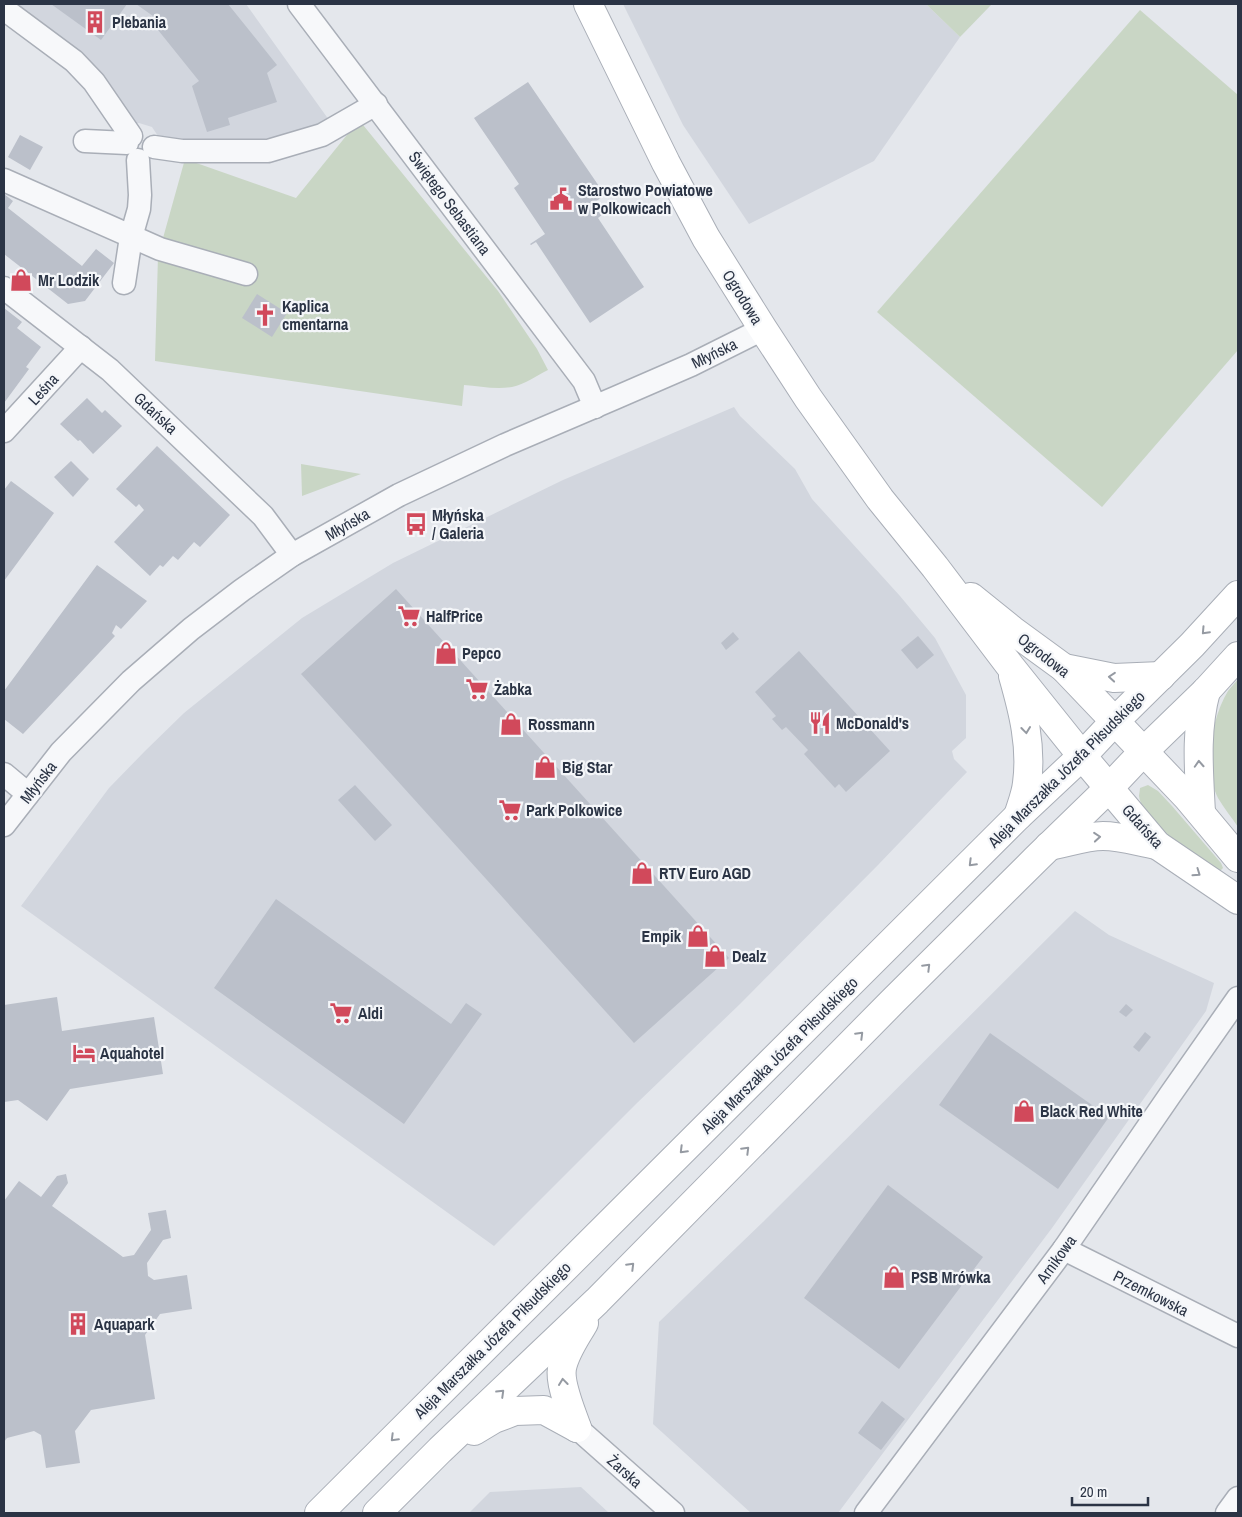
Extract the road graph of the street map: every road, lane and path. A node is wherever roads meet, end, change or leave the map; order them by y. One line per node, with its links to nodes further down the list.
1 (299, 4): 4 (street, Świętego Sebastiana)
2 (588, 4): 12 (main road, Ogrodowa)
3 (4, 10): 6 (street)
4 (376, 104): 6 (street); 14 (street, Świętego Sebastiana)
5 (85, 141): 6 (street)
6 (137, 146): 8 (street)
7 (4, 180): 8 (street)
8 (131, 237): 9 (street); 10 (street)
9 (246, 274)
10 (124, 282)
11 (4, 288): 13 (street, Gdańska)
12 (763, 329): 14 (street, Młyńska); 17 (main road, Ogrodowa)
13 (81, 347): 15 (street, Leśna); 16 (street, Gdańska)
14 (595, 407): 16 (street, Młyńska)
15 (4, 431)
16 (292, 555): 29 (street, Młyńska)
17 (936, 567): 20 (main road, Ogrodowa); 21 (main road, Ogrodowa)
18 (1238, 595): 22 (main road, Aleja Marszałka Józefa Piłsudskiego, one-way to 22)
19 (1238, 656): 23 (main road)
20 (1010, 666): 26 (main road, Ogrodowa); 31 (main road, one-way to 31)
21 (1064, 668): 22 (main road, one-way to 21); 24 (main road, Ogrodowa)
22 (1161, 676): 24 (main road, Aleja Marszałka Józefa Piłsudskiego)
23 (1206, 691): 25 (main road); 30 (main road, one-way to 23)
24 (1114, 722): 25 (main road, Ogrodowa); 26 (main road, Aleja Marszałka Józefa Piłsudskiego)
25 (1143, 752): 28 (main road); 30 (main road)
26 (1082, 756): 28 (main road, Gdańska); 31 (main road, Aleja Marszałka Józefa Piłsudskiego)
27 (4, 774): 29 (street)
28 (1110, 788): 33 (main road, Gdańska); 34 (main road)
29 (28, 794): 32 (street, Młyńska)
30 (1201, 813): 35 (main road)
31 (1018, 816): 44 (main road, Aleja Marszałka Józefa Piłsudskiego, one-way to 44)
32 (4, 825)
33 (1157, 845): 34 (main road, one-way to 33); 36 (main road, Gdańska, one-way to 36)
34 (1050, 846): 39 (main road, one-way to 34)
35 (1238, 858)
36 (1238, 900)
37 (1238, 998): 38 (street, Arnikowa)
38 (1064, 1249): 40 (street, Przemkowska); 47 (street, Arnikowa)
39 (597, 1301): 41 (main road, one-way to 39); 42 (main road, one-way to 39)
40 (1238, 1336)
41 (577, 1428): 42 (main road); 46 (street, Żarska)
42 (440, 1450): 45 (main road)
43 (1238, 1498): 48 (street)
44 (319, 1513)
45 (377, 1513)
46 (673, 1513)
47 (866, 1513)
48 (1227, 1513)

